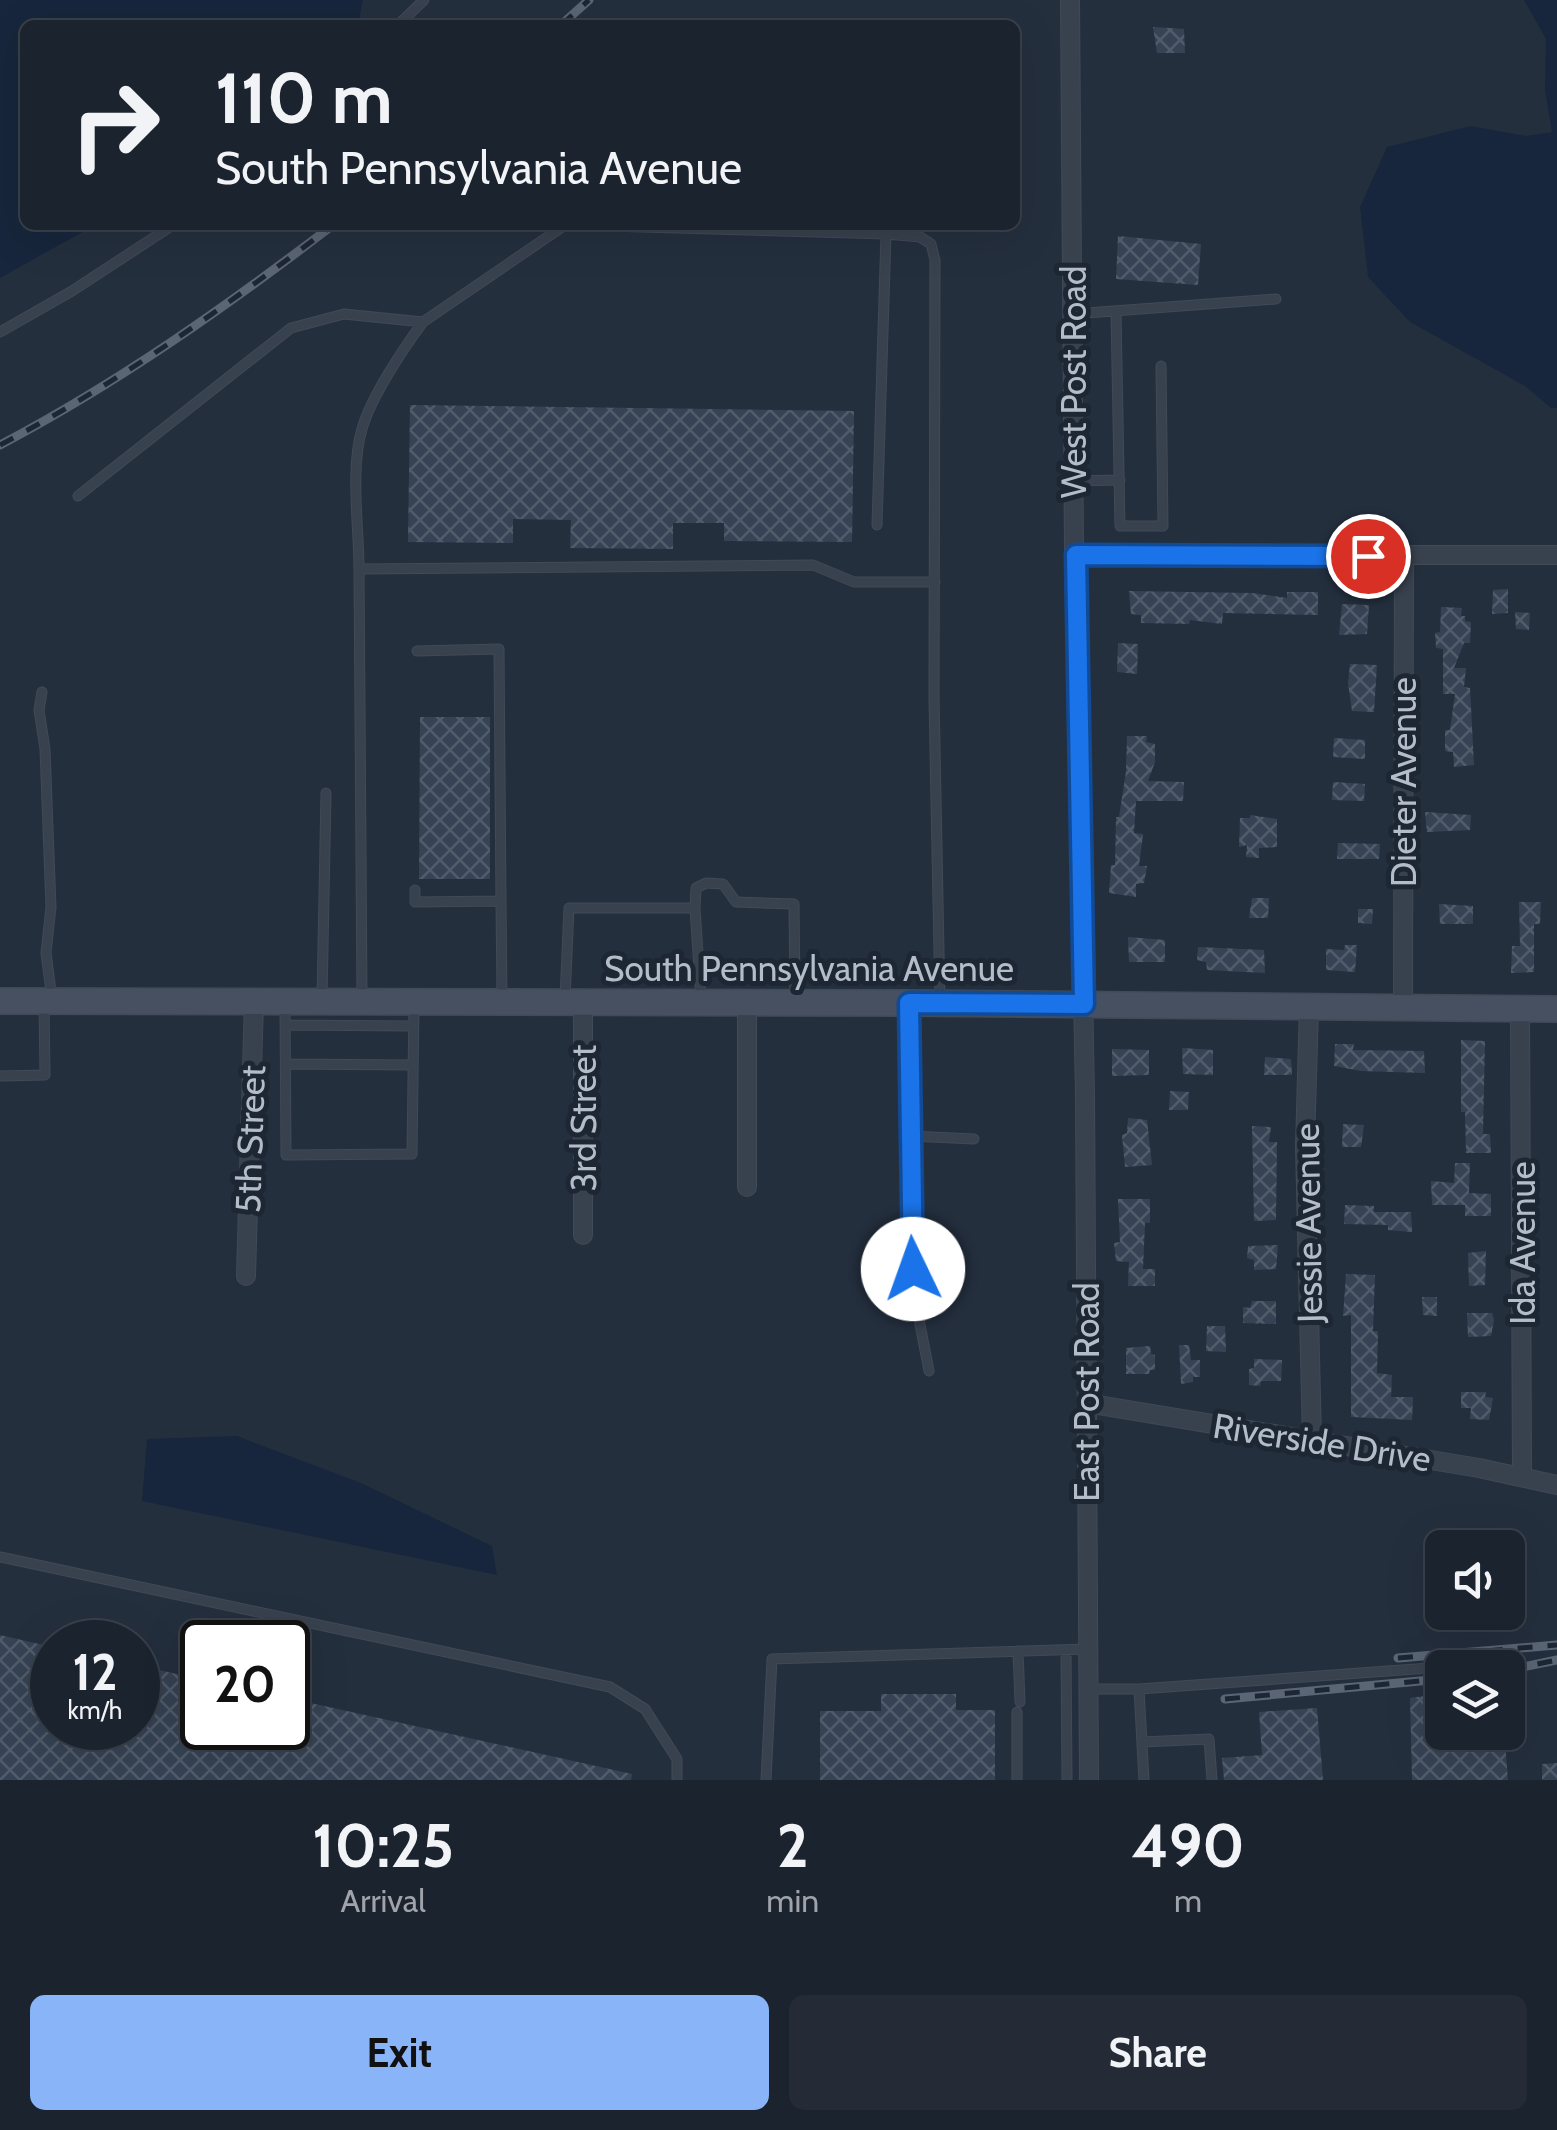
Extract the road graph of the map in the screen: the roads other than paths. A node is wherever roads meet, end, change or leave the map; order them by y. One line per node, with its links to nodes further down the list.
1 (424, 0): 3 (lane)
2 (1070, 0): 10 (street, West Post Road)
3 (403, 20)
4 (165, 230): 12 (lane)
5 (561, 230): 11 (lane)
6 (745, 230): 7 (lane)
7 (886, 234): 17 (lane); 22 (lane)
8 (1276, 299): 9 (lane)
9 (1116, 312): 10 (lane); 14 (lane)
10 (1073, 314): 15 (street, West Post Road)
11 (423, 322): 16 (lane); 21 (lane)
12 (0, 332)
13 (1161, 366): 14 (lane)
14 (1120, 480): 15 (lane)
15 (1074, 481): 18 (street, West Post Road)
16 (78, 496)
17 (877, 525)
18 (1076, 555): 20 (street); 41 (street, West Post Road)
19 (1557, 555): 20 (street)
20 (1404, 556): 43 (street, Dieter Avenue)
21 (359, 568): 22 (lane); 32 (lane)
22 (935, 582): 40 (lane)
23 (417, 650): 27 (lane)
24 (42, 692): 29 (lane)
25 (326, 793): 31 (lane)
26 (415, 890): 27 (lane)
27 (501, 901): 33 (lane)
28 (695, 908): 35 (lane); 36 (lane); 38 (lane)
29 (48, 1001): 30 (main road, South Pennsylvania Avenue); 34 (main road, South Pennsylvania Avenue); 50 (lane)
30 (254, 1001): 46 (main road, South Pennsylvania Avenue); 56 (street, 5th Street)
31 (322, 1001): 32 (main road, South Pennsylvania Avenue); 46 (main road, South Pennsylvania Avenue)
32 (362, 1001): 47 (main road, South Pennsylvania Avenue)
33 (502, 1001): 35 (main road, South Pennsylvania Avenue); 47 (main road, South Pennsylvania Avenue)
34 (0, 1002)
35 (574, 1002): 36 (main road, South Pennsylvania Avenue); 54 (street, 3rd Street)
36 (701, 1002): 37 (main road, South Pennsylvania Avenue)
37 (746, 1002): 38 (main road, South Pennsylvania Avenue); 53 (street)
38 (795, 1002): 39 (main road, South Pennsylvania Avenue)
39 (909, 1003): 40 (main road, South Pennsylvania Avenue); 51 (street)
40 (940, 1004): 41 (main road, South Pennsylvania Avenue)
41 (1084, 1004): 42 (main road, South Pennsylvania Avenue); 58 (street, East Post Road)
42 (1308, 1006): 43 (main road, South Pennsylvania Avenue); 59 (street, Jessie Avenue)
43 (1403, 1008): 44 (main road, South Pennsylvania Avenue)
44 (1520, 1009): 45 (main road, South Pennsylvania Avenue); 60 (street, Ida Avenue)
45 (1557, 1009)
46 (285, 1013): 47 (lane); 48 (lane)
47 (414, 1014): 49 (lane)
48 (286, 1064): 49 (lane); 49 (lane)
49 (413, 1065)
50 (0, 1076)
51 (910, 1136): 52 (lane); 55 (street)
52 (974, 1139)
53 (748, 1187)
54 (583, 1235)
55 (911, 1239): 57 (lane)
56 (246, 1276)
57 (928, 1371)
58 (1086, 1403): 59 (street, Riverside Drive); 63 (street, East Post Road)
59 (1312, 1440): 60 (street, Riverside Drive)
60 (1522, 1476): 61 (street, Riverside Drive)
61 (1557, 1484)
62 (0, 1557): 70 (lane)
63 (1088, 1649): 64 (lane); 67 (street, East Post Road)
64 (1066, 1650): 65 (lane); 73 (lane)
65 (1018, 1651): 71 (lane); 72 (lane)
66 (1425, 1668): 68 (lane)
67 (1089, 1689): 68 (lane); 74 (street, East Post Road)
68 (1140, 1689): 69 (lane)
69 (1142, 1742): 75 (lane); 76 (lane)
70 (677, 1780)
71 (766, 1780)
72 (1017, 1780)
73 (1066, 1780)
74 (1089, 1780)
75 (1144, 1780)
76 (1212, 1780)

